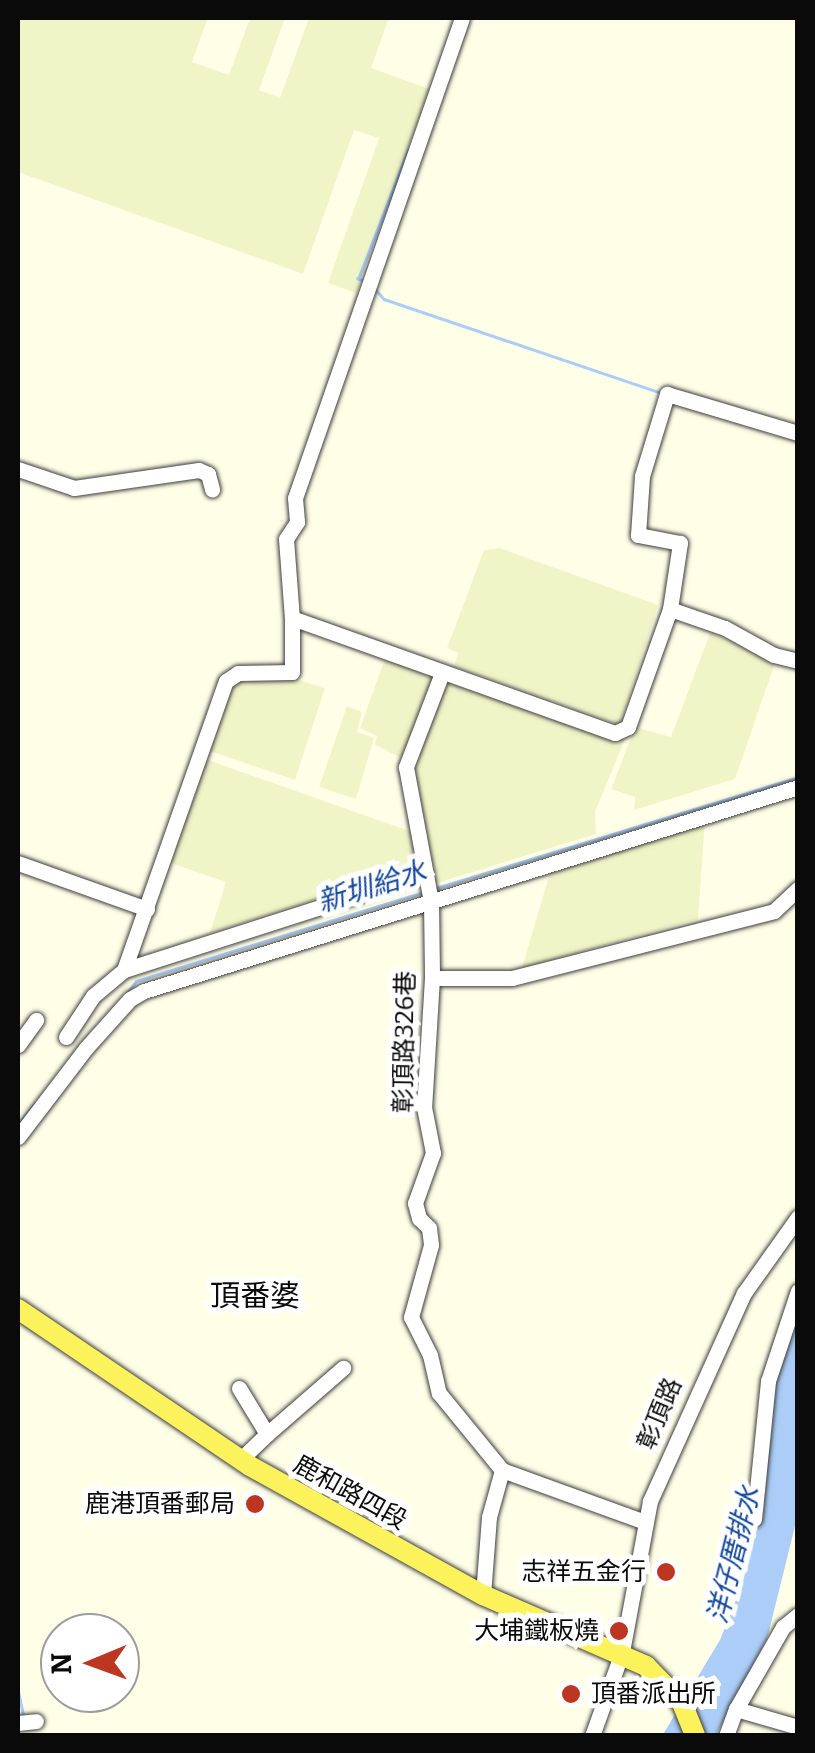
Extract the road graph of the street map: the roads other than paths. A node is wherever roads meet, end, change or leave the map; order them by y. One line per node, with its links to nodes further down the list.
1 (462, 18): 6 (street)
2 (798, 433): 5 (street)
3 (18, 468): 4 (street)
4 (212, 489)
5 (670, 609): 7 (street); 8 (street)
6 (292, 618): 8 (street); 13 (street)
7 (798, 661)
8 (442, 673): 11 (street, 彰頂路326巷)
9 (798, 787): 11 (street)
10 (18, 863): 13 (street)
11 (429, 889): 14 (street); 15 (street, 彰頂路326巷); 19 (street)
12 (798, 889): 15 (street)
13 (146, 908): 14 (street)
14 (124, 970): 17 (street)
15 (432, 978): 27 (street, 彰頂路326巷)
16 (36, 1020): 18 (street)
17 (66, 1037)
18 (18, 1045)
19 (18, 1137)
20 (798, 1216): 29 (street, 彰頂路)
21 (798, 1291): 28 (street)
22 (18, 1309): 26 (main road, 鹿和路四段)
23 (343, 1368): 25 (street)
24 (238, 1388): 25 (street)
25 (267, 1434): 26 (street)
26 (240, 1460): 30 (main road, 鹿和路四段)
27 (502, 1470): 29 (street); 30 (street)
28 (754, 1519)
29 (644, 1522): 32 (street, 彰頂路)
30 (483, 1596): 32 (main road, 鹿和路四段)
31 (798, 1616): 33 (street)
32 (622, 1652): 37 (street, 彰頂路); 38 (main road, 鹿和路四段)
33 (736, 1709): 36 (street); 39 (street)
34 (36, 1720): 35 (street)
35 (18, 1723)
36 (798, 1727)
37 (592, 1736)
38 (695, 1736)
39 (726, 1736)

